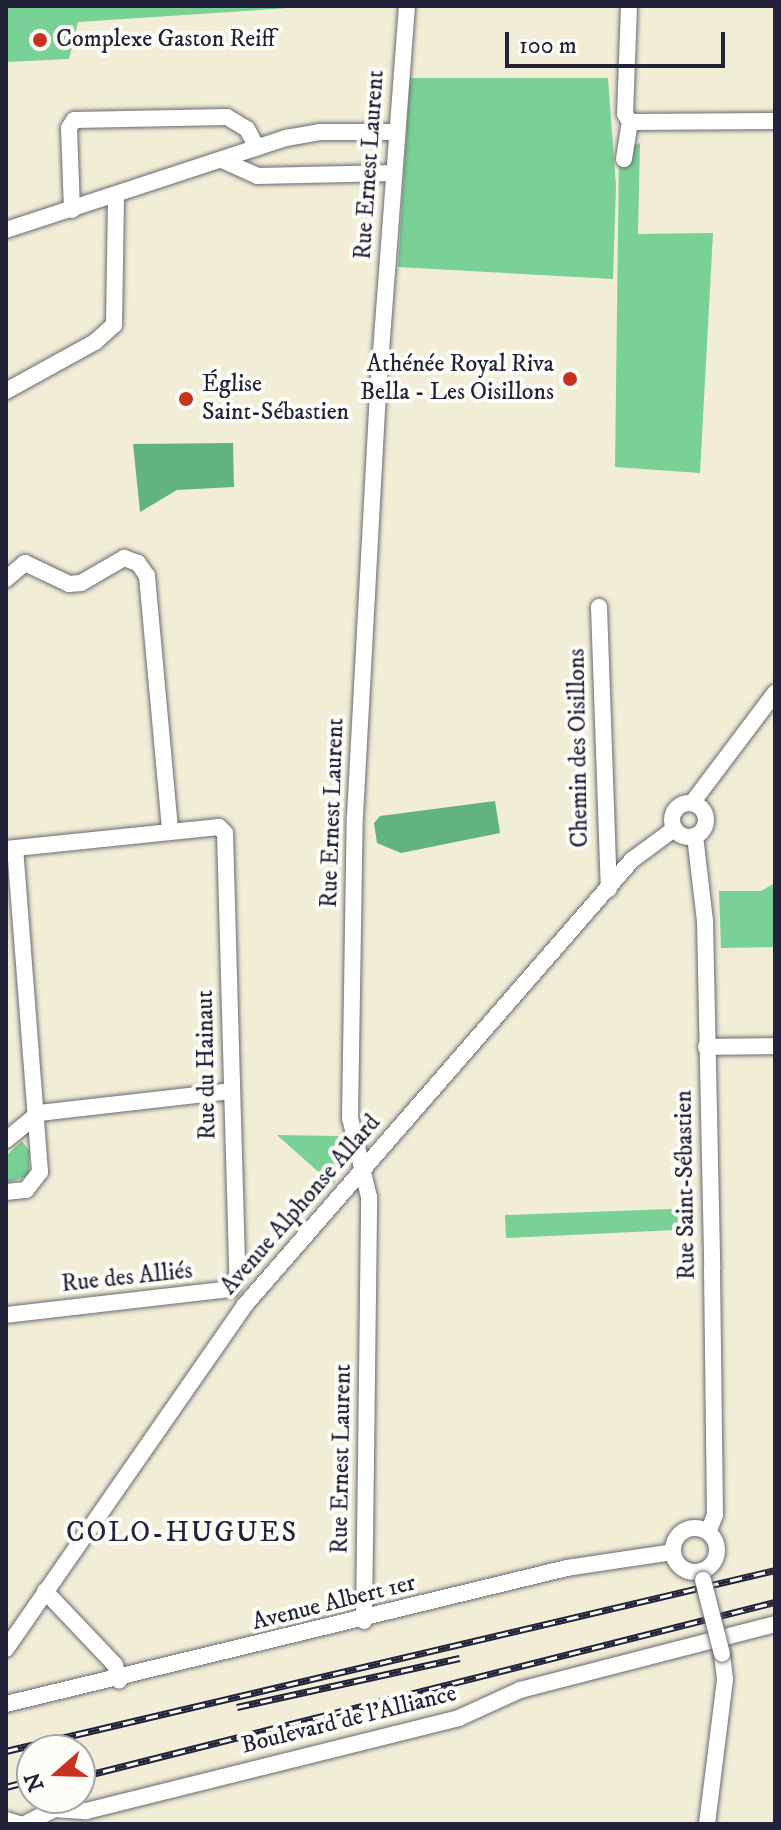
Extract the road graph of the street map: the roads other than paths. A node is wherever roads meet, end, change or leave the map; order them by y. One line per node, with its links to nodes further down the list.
1 (407, 6): 5 (street, Rue Ernest Laurent)
2 (629, 9): 4 (street)
3 (775, 121): 4 (street)
4 (630, 122): 7 (street)
5 (395, 132): 6 (street); 9 (street, Rue Ernest Laurent)
6 (257, 148): 8 (street); 11 (street)
7 (624, 159)
8 (224, 161): 9 (street); 10 (street)
9 (394, 173): 28 (street, Rue Ernest Laurent)
10 (116, 198): 11 (street); 13 (street)
11 (72, 210): 12 (street)
12 (6, 230)
13 (6, 391)
14 (6, 579): 19 (street)
15 (599, 607): 22 (street, Chemin des Oisillons)
16 (775, 693): 17 (street)
17 (692, 803): 18 (street); 20 (street)
18 (674, 829): 20 (street); 22 (street, Avenue Alphonse Allard)
19 (170, 831): 21 (street); 25 (street, Rue du Hainaut)
20 (695, 836): 24 (street, Rue Saint-Sébastien)
21 (11, 848): 26 (street)
22 (609, 889): 28 (street, Avenue Alphonse Allard)
23 (775, 1046): 24 (street)
24 (706, 1047): 33 (street, Rue Saint-Sébastien)
25 (231, 1091): 26 (street); 30 (street, Rue du Hainaut)
26 (39, 1113): 27 (street); 29 (street)
27 (6, 1140)
28 (365, 1167): 31 (street, Avenue Alphonse Allard); 37 (street, Rue Ernest Laurent)
29 (6, 1192)
30 (230, 1289): 31 (street); 32 (street, Rue des Alliés)
31 (245, 1305): 36 (street, Avenue Alphonse Allard)
32 (6, 1315)
33 (708, 1532): 34 (street); 35 (street)
34 (673, 1552): 35 (street); 37 (street, Avenue Albert 1er)
35 (703, 1575): 44 (street, bridge)
36 (45, 1591): 39 (street, Avenue Alphonse Allard); 40 (street)
37 (364, 1621): 40 (street, Avenue Albert 1er)
38 (775, 1624): 43 (street, Boulevard de l'Alliance)
39 (6, 1649)
40 (119, 1680): 41 (street, Avenue Albert 1er)
41 (6, 1704)
42 (6, 1820): 43 (street)
43 (22, 1824)
44 (707, 1824)

